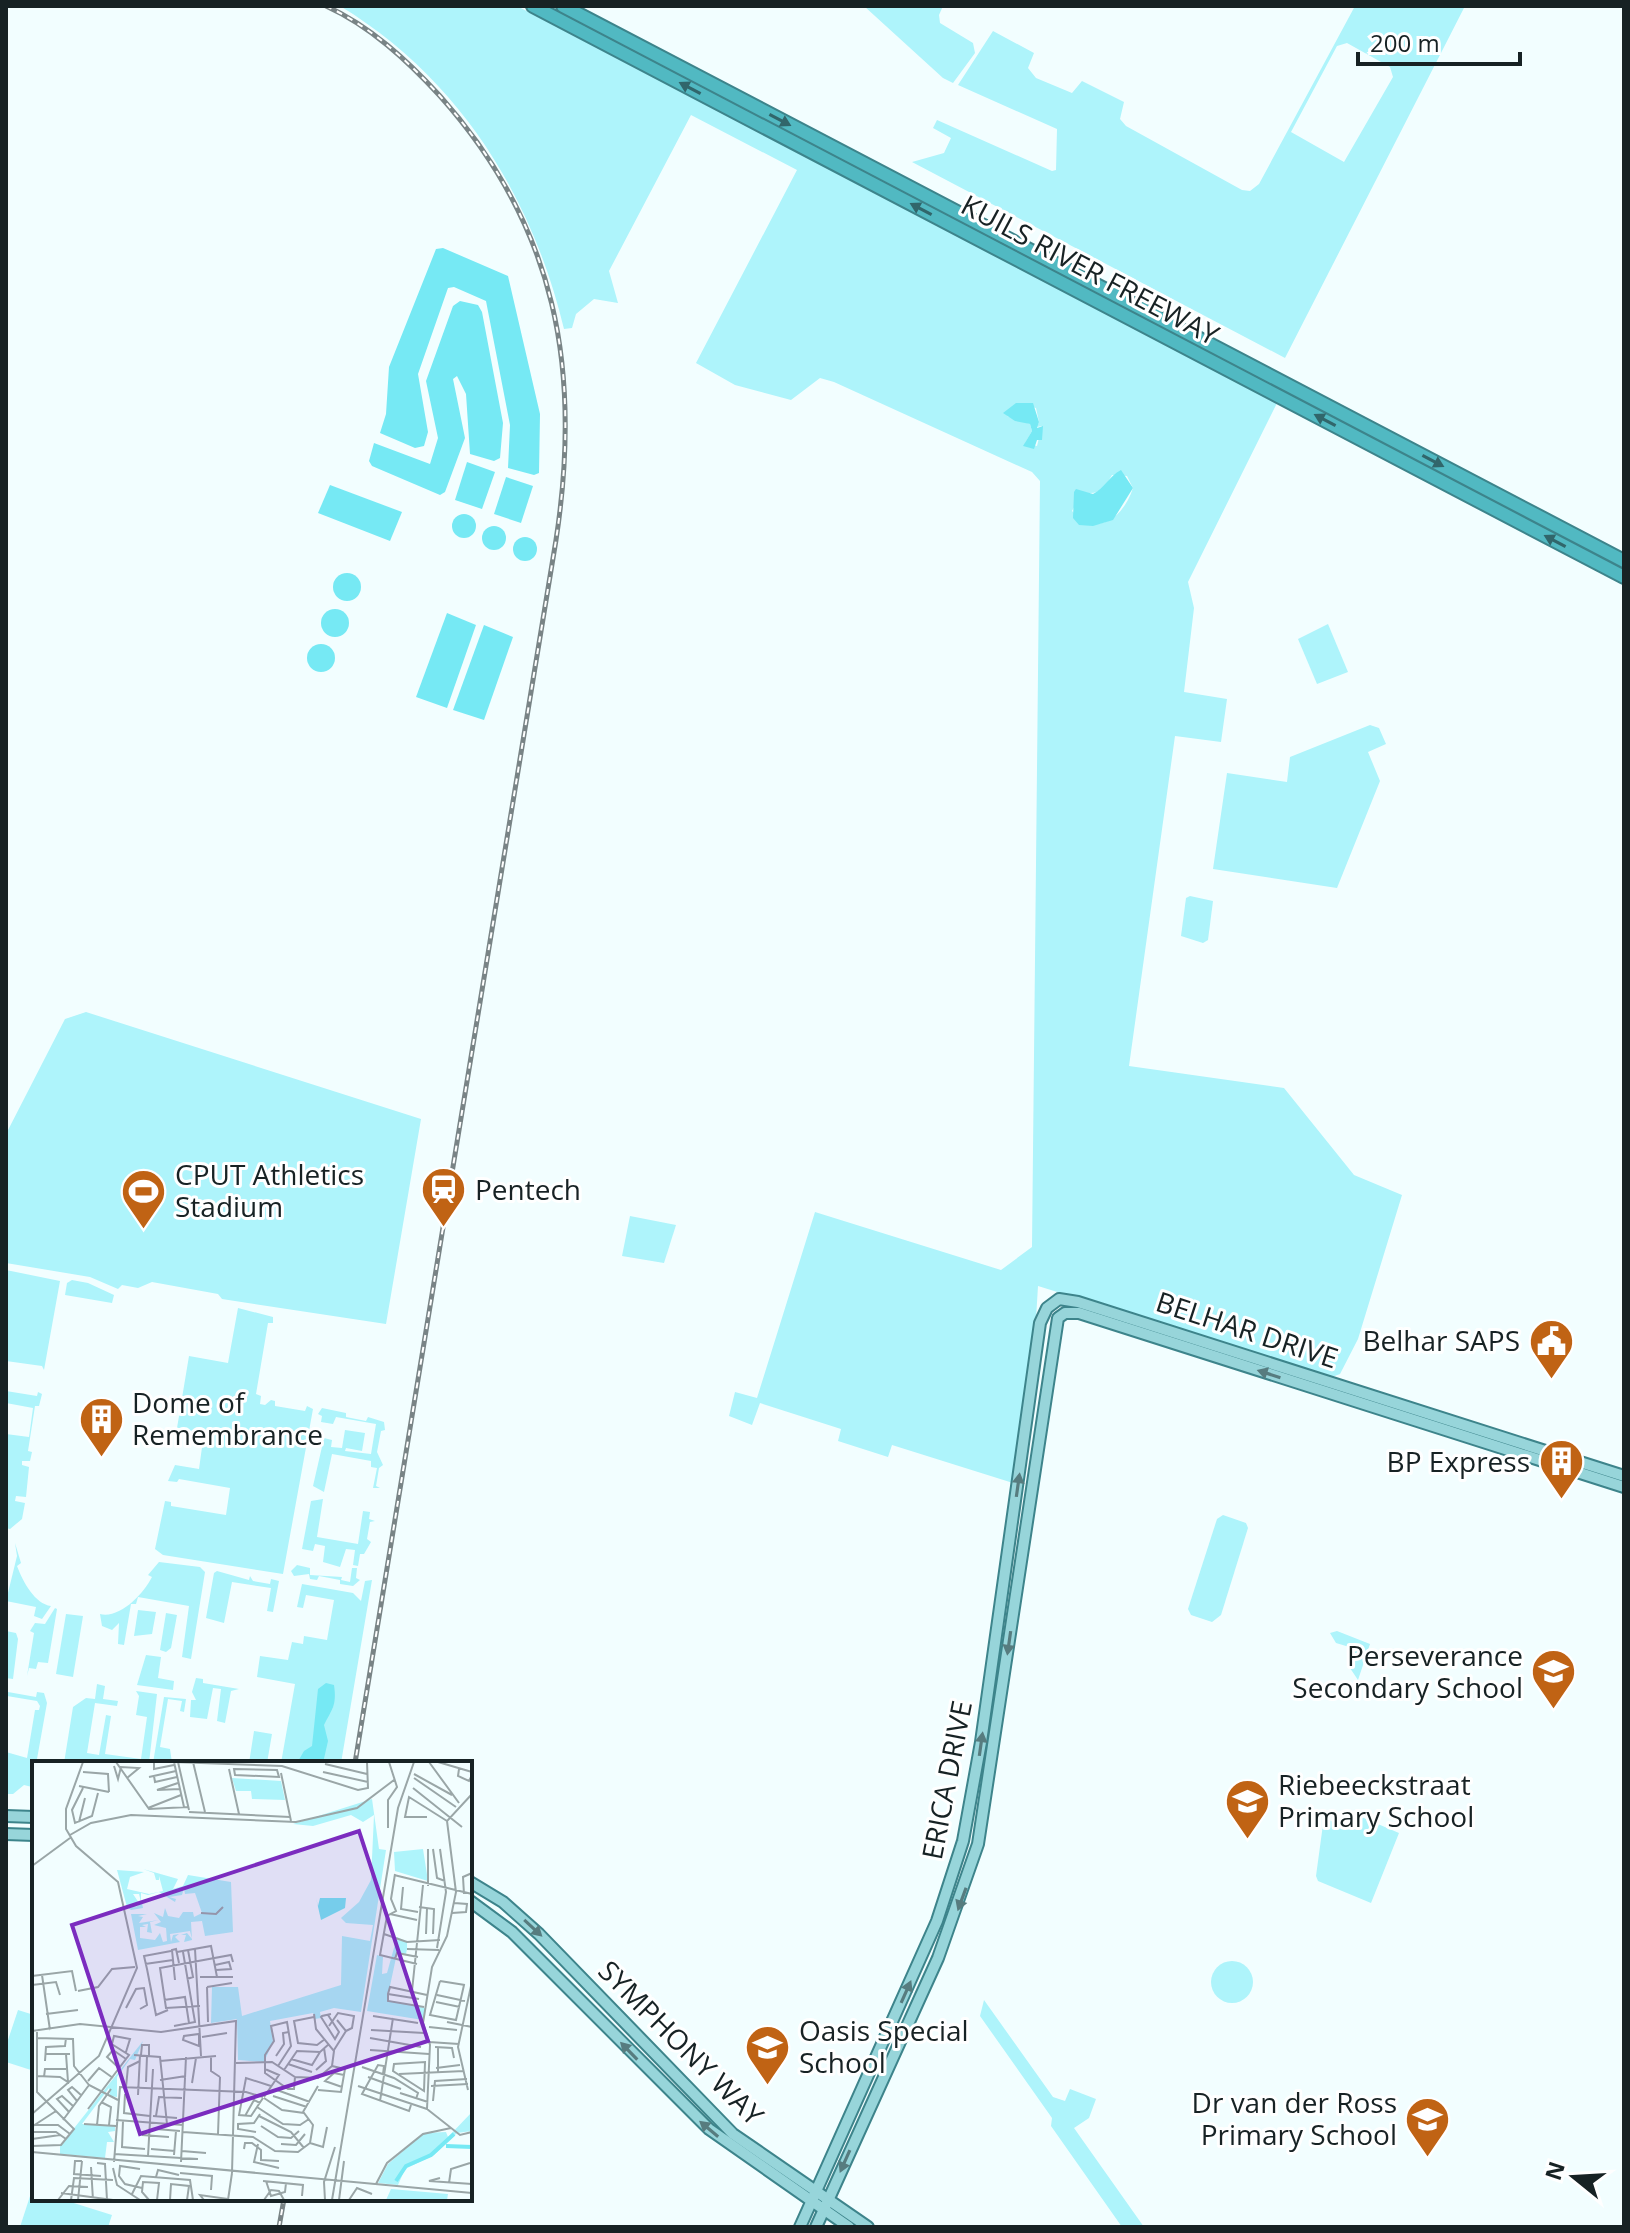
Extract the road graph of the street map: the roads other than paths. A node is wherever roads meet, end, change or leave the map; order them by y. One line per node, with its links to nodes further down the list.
1 (533, 6): 4 (highway, KUILS RIVER FREEWAY, one-way to 1)
2 (563, 6): 3 (highway, KUILS RIVER FREEWAY, one-way to 3)
3 (1624, 561)
4 (1624, 577)
5 (1043, 1314): 7 (main road, BELHAR DRIVE); 15 (main road, ERICA DRIVE, one-way to 5)
6 (1055, 1324): 8 (main road, BELHAR DRIVE, one-way to 6); 17 (main road, ERICA DRIVE, one-way to 17)
7 (1624, 1476)
8 (1624, 1487)
9 (6, 1816): 10 (main road)
10 (32, 1817)
11 (6, 1834): 12 (main road)
12 (32, 1835)
13 (472, 1883): 15 (main road, SYMPHONY WAY, one-way to 15)
14 (472, 1902): 16 (main road, SYMPHONY WAY, one-way to 14)
15 (816, 2191): 16 (main road, ERICA DRIVE); 17 (main road, SYMPHONY WAY)
16 (811, 2202): 17 (main road, SYMPHONY WAY); 18 (main road, ERICA DRIVE)
17 (825, 2205): 19 (main road, ERICA DRIVE); 20 (main road, SYMPHONY WAY); 21 (main road, SYMPHONY WAY)
18 (800, 2227)
19 (816, 2227)
20 (849, 2227)
21 (868, 2227)

